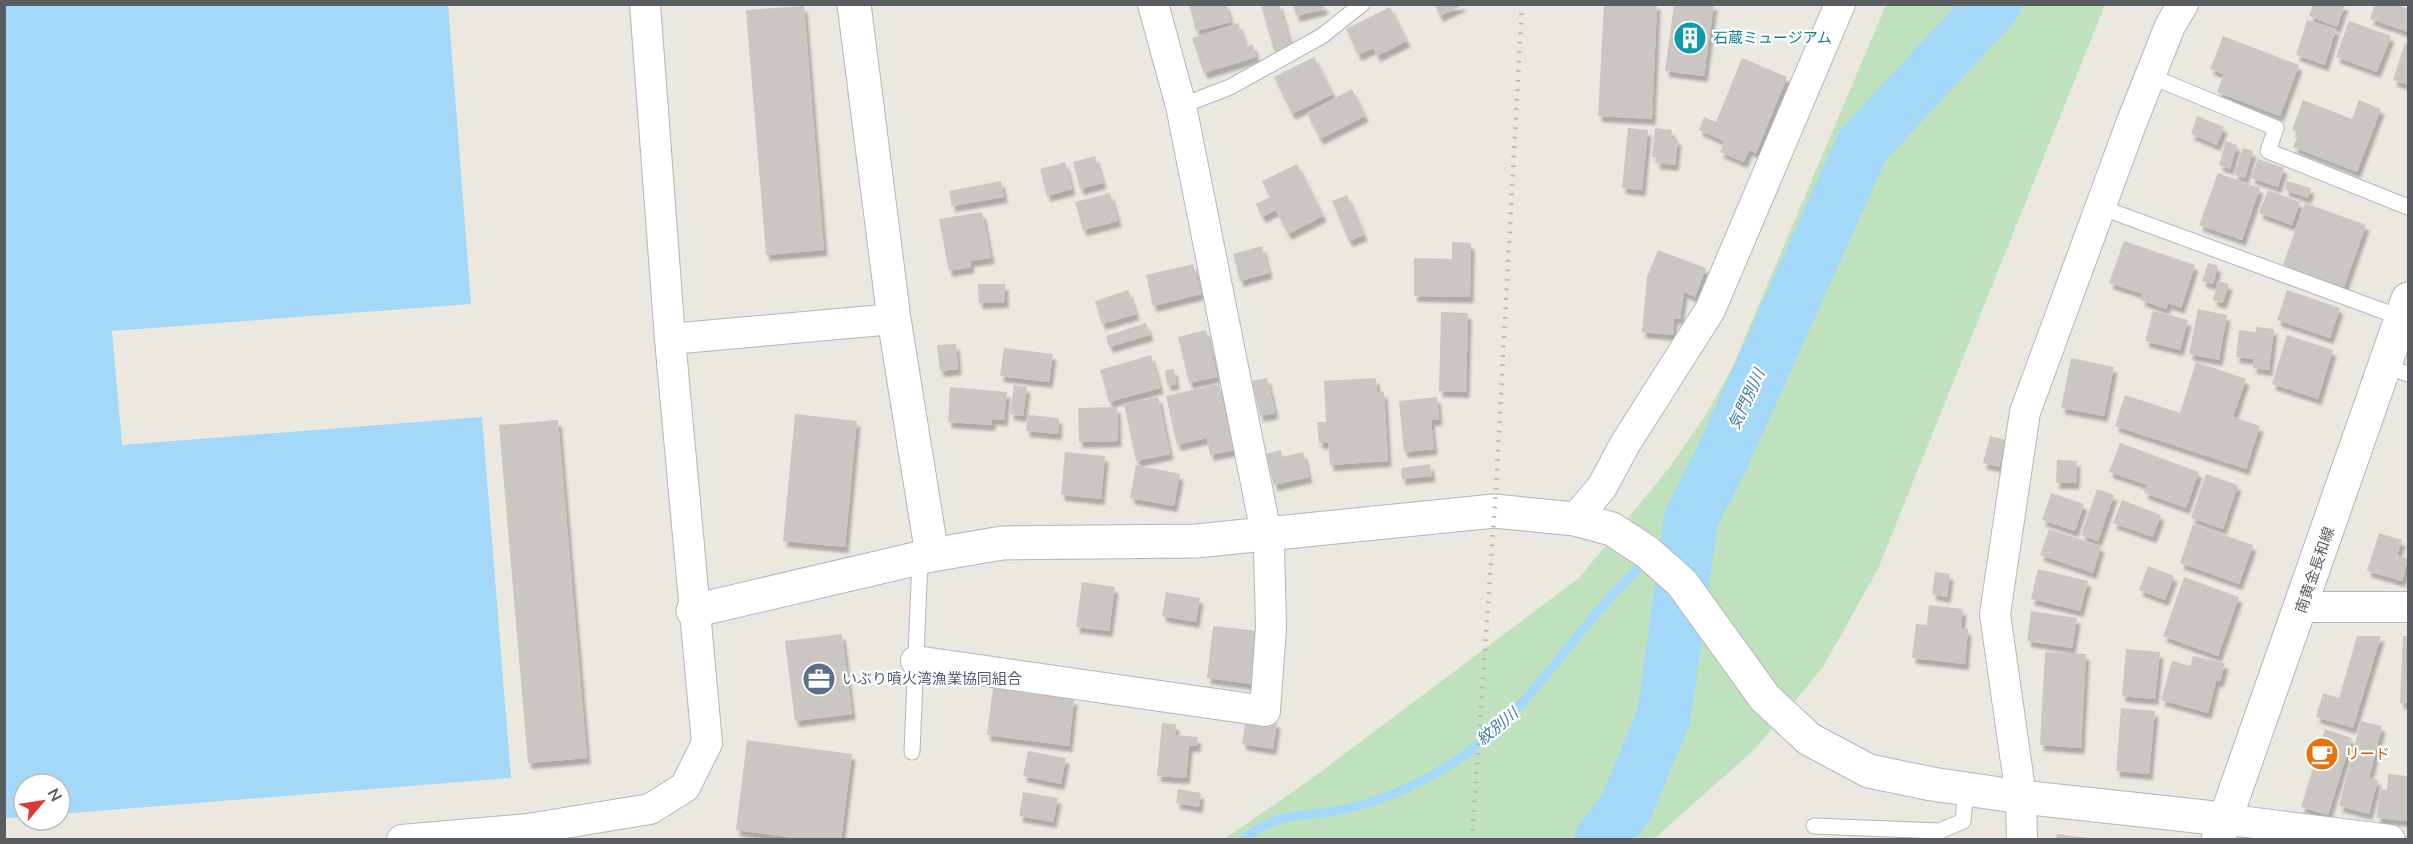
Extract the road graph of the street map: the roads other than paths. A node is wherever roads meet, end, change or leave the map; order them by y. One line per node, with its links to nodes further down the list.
1 (645, 4): 13 (street)
2 (854, 4): 12 (street)
3 (1153, 4): 8 (street)
4 (1362, 4): 8 (lane)
5 (1840, 4): 15 (street)
6 (2183, 4): 7 (street)
7 (2150, 76): 9 (street); 10 (lane)
8 (1181, 106): 16 (street)
9 (2100, 207): 11 (lane); 24 (street)
10 (2409, 207)
11 (2405, 308): 14 (street, 南黄金長和線)
12 (894, 319): 13 (street); 17 (street)
13 (670, 339): 20 (street)
14 (2397, 370): 19 (street, 南黄金長和線)
15 (1575, 519): 16 (street); 23 (street)
16 (1267, 533): 17 (street); 21 (street)
17 (926, 556): 20 (street); 21 (lane)
18 (2409, 606): 19 (street)
19 (2302, 607): 26 (street, 南黄金長和線)
20 (693, 611): 27 (street)
21 (916, 661): 22 (lane)
22 (912, 752)
23 (1966, 788): 24 (street); 25 (lane)
24 (2020, 797): 26 (street); 28 (street)
25 (1814, 825)
26 (2220, 829): 29 (street)
27 (402, 840)
28 (2022, 840)
29 (2390, 840)

